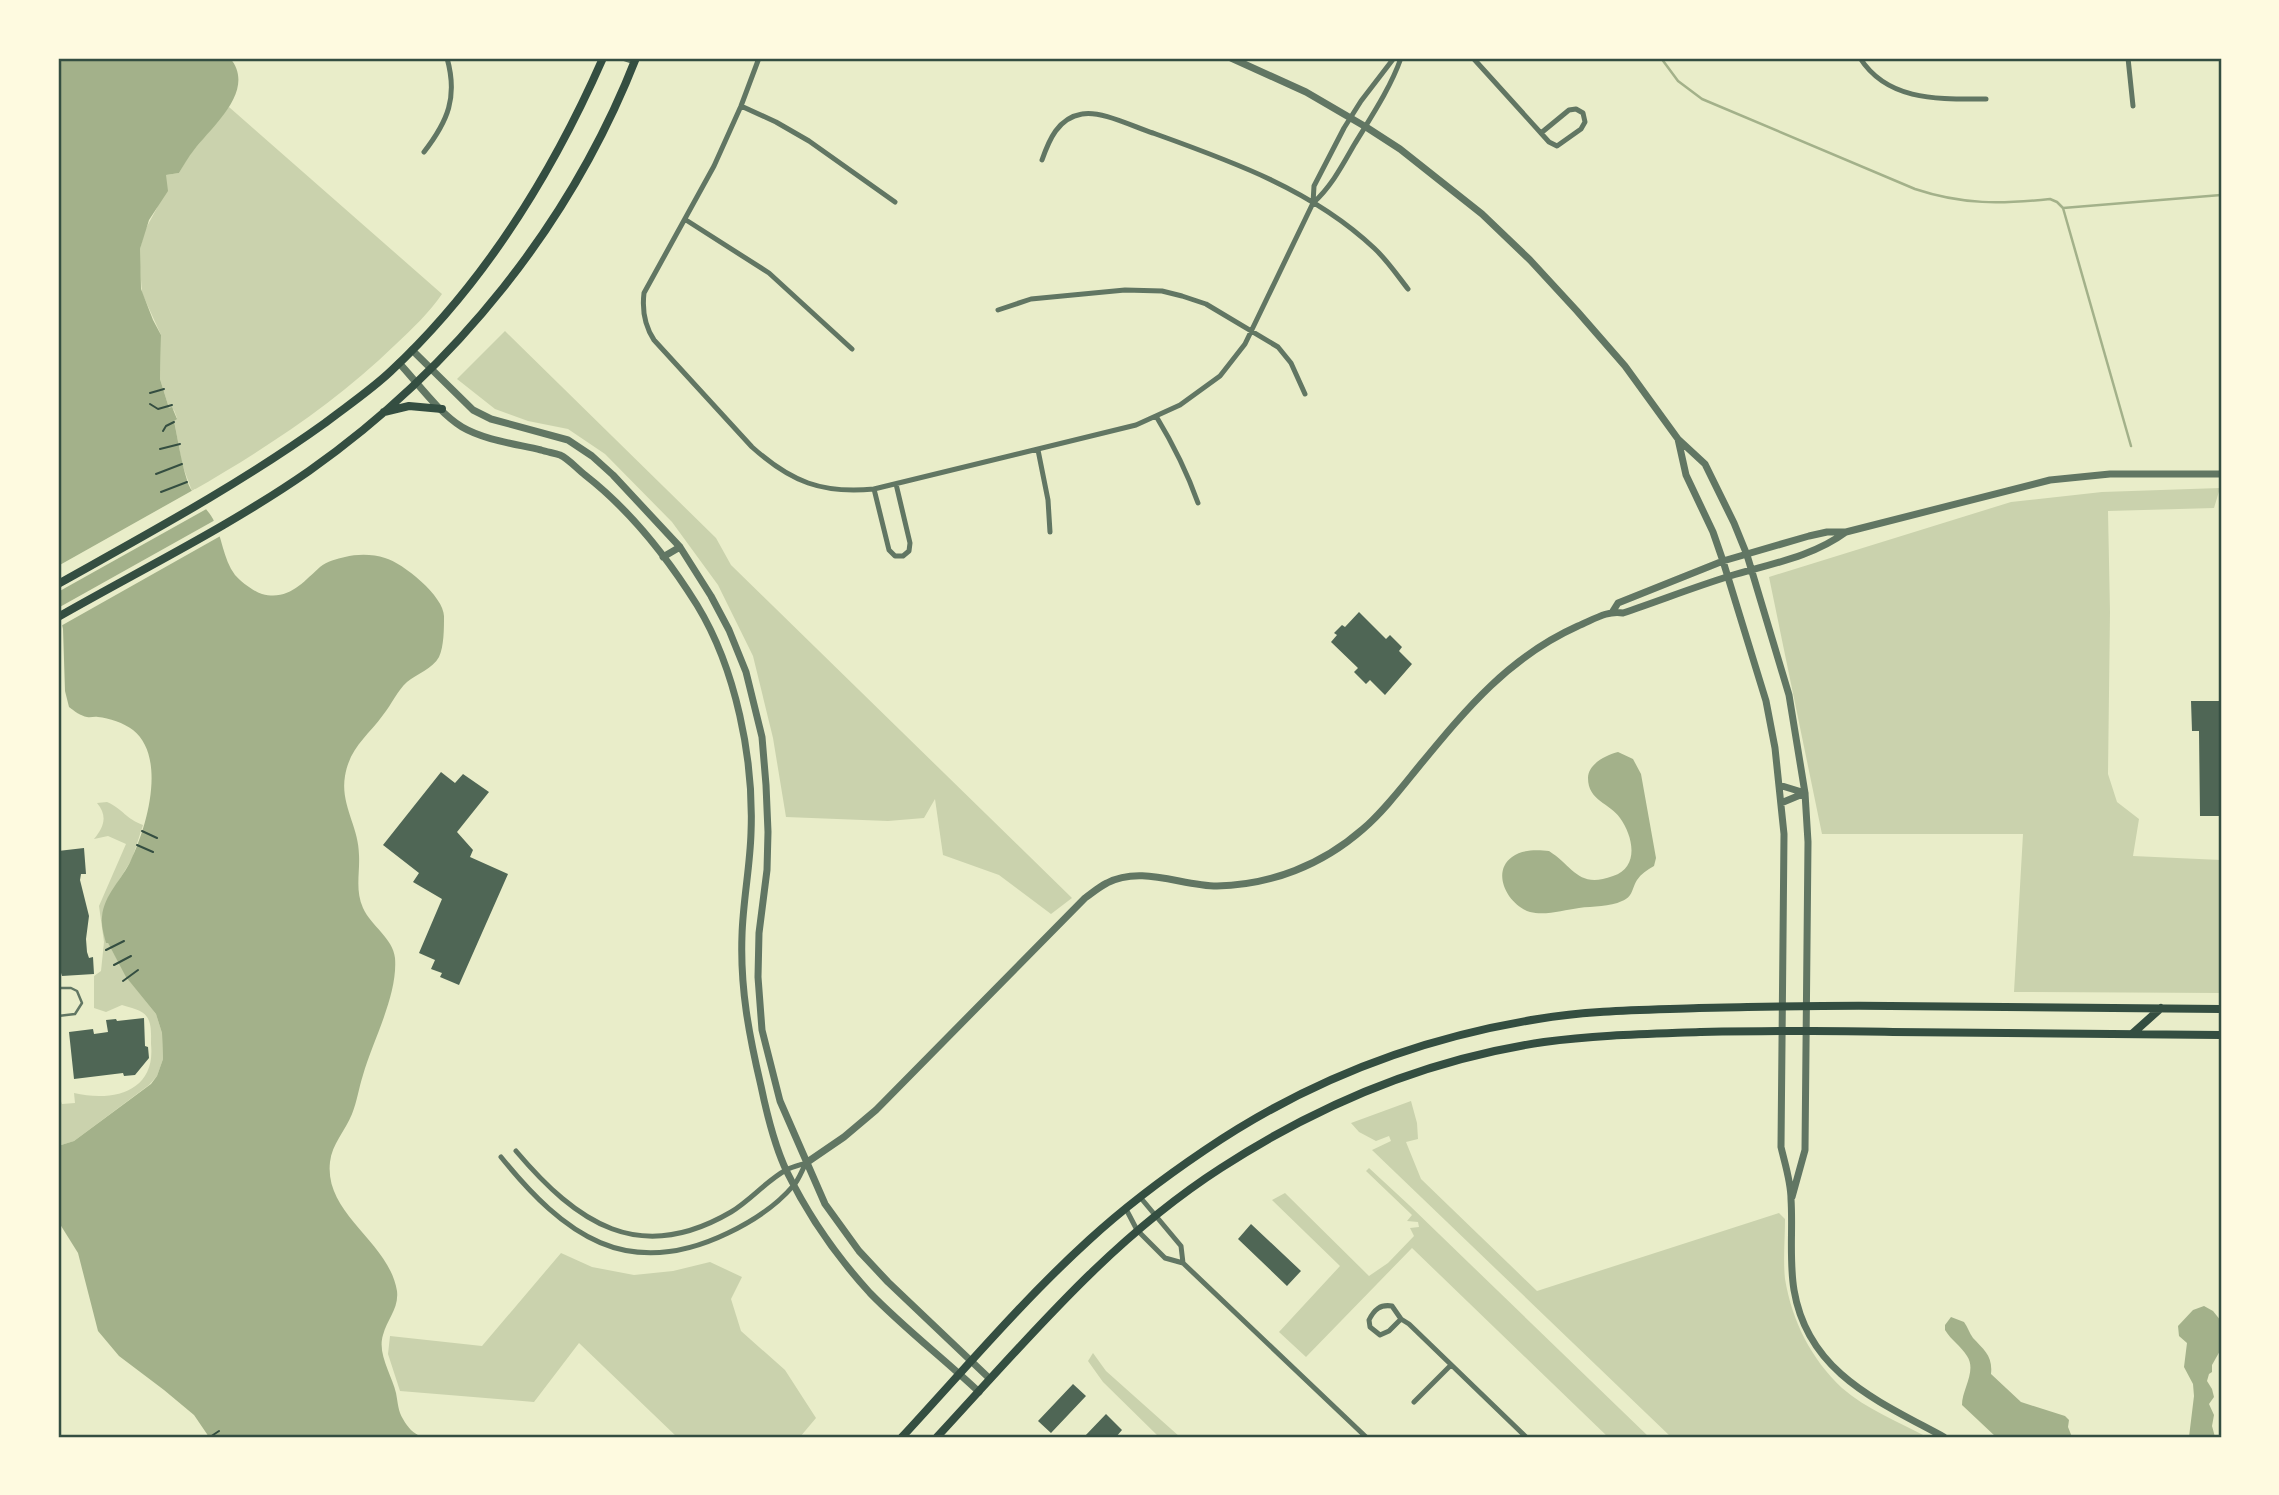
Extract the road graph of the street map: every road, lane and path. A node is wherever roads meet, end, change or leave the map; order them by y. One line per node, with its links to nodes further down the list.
1 (447, 58): 18 (street)
2 (603, 58): 27 (main road)
3 (622, 58): 11 (street)
4 (759, 58): 13 (street)
5 (1231, 58): 15 (street)
6 (1394, 58): 15 (street)
7 (1401, 58): 16 (street)
8 (1473, 58): 17 (street)
9 (1860, 58): 12 (street)
10 (2128, 58): 14 (street)
11 (635, 60): 29 (main road)
12 (1986, 99)
13 (741, 106): 20 (street); 22 (street)
14 (2133, 106)
15 (1350, 117): 16 (street); 21 (street)
16 (1366, 127): 21 (street); 41 (street)
17 (1541, 133): 17 (street)
18 (424, 152)
19 (1042, 160): 21 (street)
20 (895, 202)
21 (1313, 203): 23 (street); 25 (street)
22 (686, 220): 26 (street); 52 (street)
23 (1408, 289)
24 (998, 310): 25 (street)
25 (1252, 331): 33 (street); 38 (street)
26 (852, 349)
27 (412, 350): 28 (main road); 29 (street)
28 (399, 363): 30 (street); 63 (main road)
29 (431, 369): 30 (main road); 48 (street)
30 (417, 381): 36 (street); 37 (main road)
31 (164, 389): 32 (path)
32 (150, 393)
33 (1305, 394)
34 (149, 404): 35 (path)
35 (172, 405)
36 (442, 409): 37 (main road); 51 (street)
37 (381, 413): 65 (main road)
38 (1156, 416): 44 (street); 54 (street)
39 (174, 422): 40 (path)
40 (163, 431)
41 (1678, 439): 58 (street); 60 (street)
42 (180, 444): 43 (path)
43 (160, 449)
44 (1038, 450): 50 (street); 55 (street)
45 (182, 464): 46 (path)
46 (156, 474)
47 (2221, 474): 56 (street)
48 (614, 475): 51 (street); 57 (street)
49 (187, 482): 53 (path)
50 (896, 484): 52 (street); 52 (street)
51 (600, 486): 59 (street)
52 (874, 489)
53 (161, 492)
54 (1199, 503)
55 (1050, 532)
56 (1846, 532): 58 (street); 61 (street)
57 (680, 547): 59 (street); 71 (street)
58 (1747, 555): 60 (street); 61 (street)
59 (663, 557): 70 (street)
60 (1723, 561): 62 (street); 64 (street)
61 (1751, 570): 62 (street); 67 (street)
62 (1728, 576): 64 (street); 66 (street)
63 (58, 584)
64 (1613, 611): 95 (street)
65 (58, 617)
66 (1779, 785): 67 (street); 68 (street)
67 (1805, 793): 68 (street); 82 (street)
68 (1781, 803): 83 (street)
69 (142, 831): 72 (path)
70 (751, 831): 71 (street); 87 (street)
71 (768, 832): 88 (street)
72 (157, 838)
73 (137, 845): 74 (path)
74 (153, 852)
75 (124, 941): 76 (path)
76 (106, 950)
77 (131, 956): 78 (path)
78 (114, 965)
79 (138, 970): 80 (path)
80 (123, 981)
81 (58, 988): 86 (lane)
82 (1806, 1005): 83 (main road); 84 (main road); 89 (street)
83 (1783, 1006): 90 (street); 98 (main road)
84 (2161, 1008): 85 (main road); 91 (main road)
85 (2221, 1009)
86 (58, 1016)
87 (747, 1030): 88 (street); 96 (street)
88 (762, 1030): 95 (street)
89 (1806, 1030): 90 (main road); 91 (main road); 99 (street)
90 (1783, 1031): 99 (street); 101 (main road)
91 (2132, 1034): 92 (main road)
92 (2221, 1035)
93 (516, 1151): 96 (street)
94 (501, 1157): 97 (street)
95 (806, 1163): 96 (street); 97 (street); 105 (street)
96 (786, 1170): 97 (street)
97 (795, 1185): 107 (street)
98 (1140, 1197): 100 (main road); 101 (street)
99 (1791, 1197): 117 (street)
100 (1126, 1209): 102 (street); 105 (main road)
101 (1155, 1216): 102 (main road); 103 (street)
102 (1137, 1230): 103 (street); 108 (main road)
103 (1183, 1263): 115 (street)
104 (1401, 1320): 104 (street); 106 (street)
105 (973, 1361): 107 (main road); 108 (street)
106 (1451, 1365): 110 (street); 116 (street)
107 (960, 1374): 109 (street); 113 (main road)
108 (990, 1379): 109 (main road)
109 (979, 1392): 114 (main road)
110 (1414, 1402)
111 (219, 1431): 112 (path)
112 (210, 1437)
113 (902, 1437)
114 (937, 1437)
115 (1366, 1437)
116 (1526, 1437)
117 (1944, 1437)

